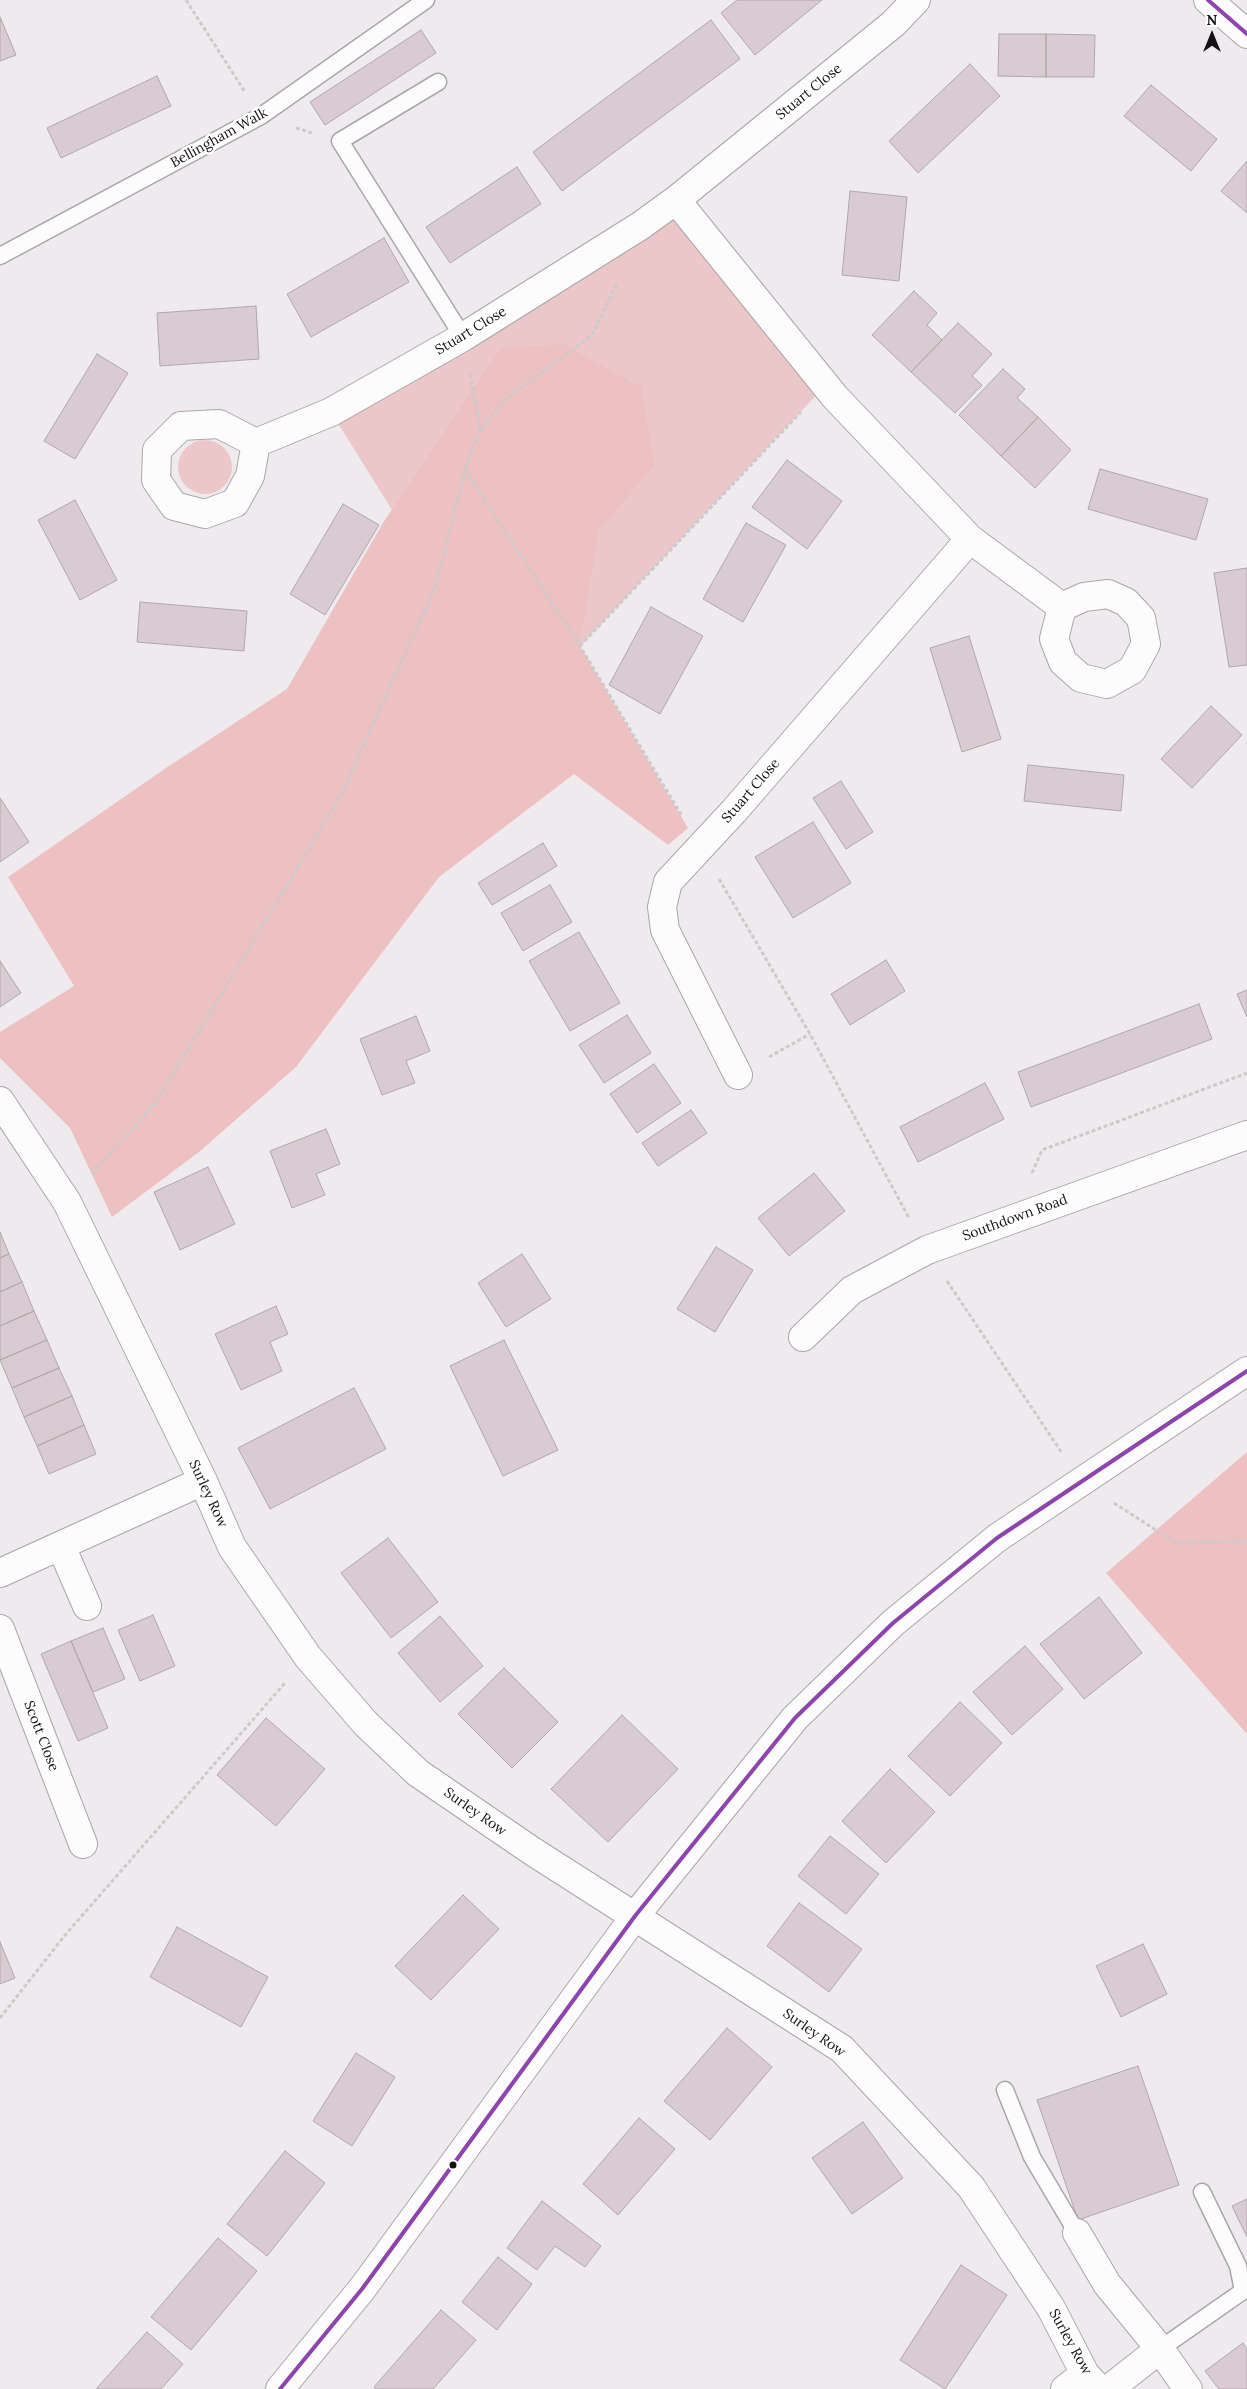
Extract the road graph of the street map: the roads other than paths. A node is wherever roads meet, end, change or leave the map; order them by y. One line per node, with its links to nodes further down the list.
1 (426, 0): 7 (lane, Bellingham Walk)
2 (916, 0): 6 (street, Stuart Close)
3 (1208, 0): 4 (street)
4 (1247, 34)
5 (438, 82): 8 (lane)
6 (676, 200): 8 (street, Stuart Close); 10 (street)
7 (0, 256)
8 (463, 337): 9 (street, Stuart Close)
9 (256, 443)
10 (970, 539): 11 (street); 12 (street, Stuart Close)
11 (1062, 607)
12 (738, 1075)
13 (0, 1101): 17 (street, Surley Row)
14 (1247, 1135): 15 (street, Southdown Road)
15 (803, 1337)
16 (1247, 1371): 23 (street)
17 (203, 1481): 18 (street); 23 (street, Surley Row)
18 (61, 1546): 19 (street); 20 (street)
19 (0, 1573)
20 (87, 1606)
21 (0, 1629): 22 (street, Scott Close)
22 (83, 1844)
23 (635, 1916): 28 (street, Surley Row); 29 (street)
24 (1005, 2090): 26 (lane)
25 (1202, 2192): 27 (lane)
26 (1077, 2232): 27 (street)
27 (1160, 2349): 30 (street); 31 (street)
28 (1083, 2384)
29 (280, 2389)
30 (1109, 2389)
31 (1188, 2389)

